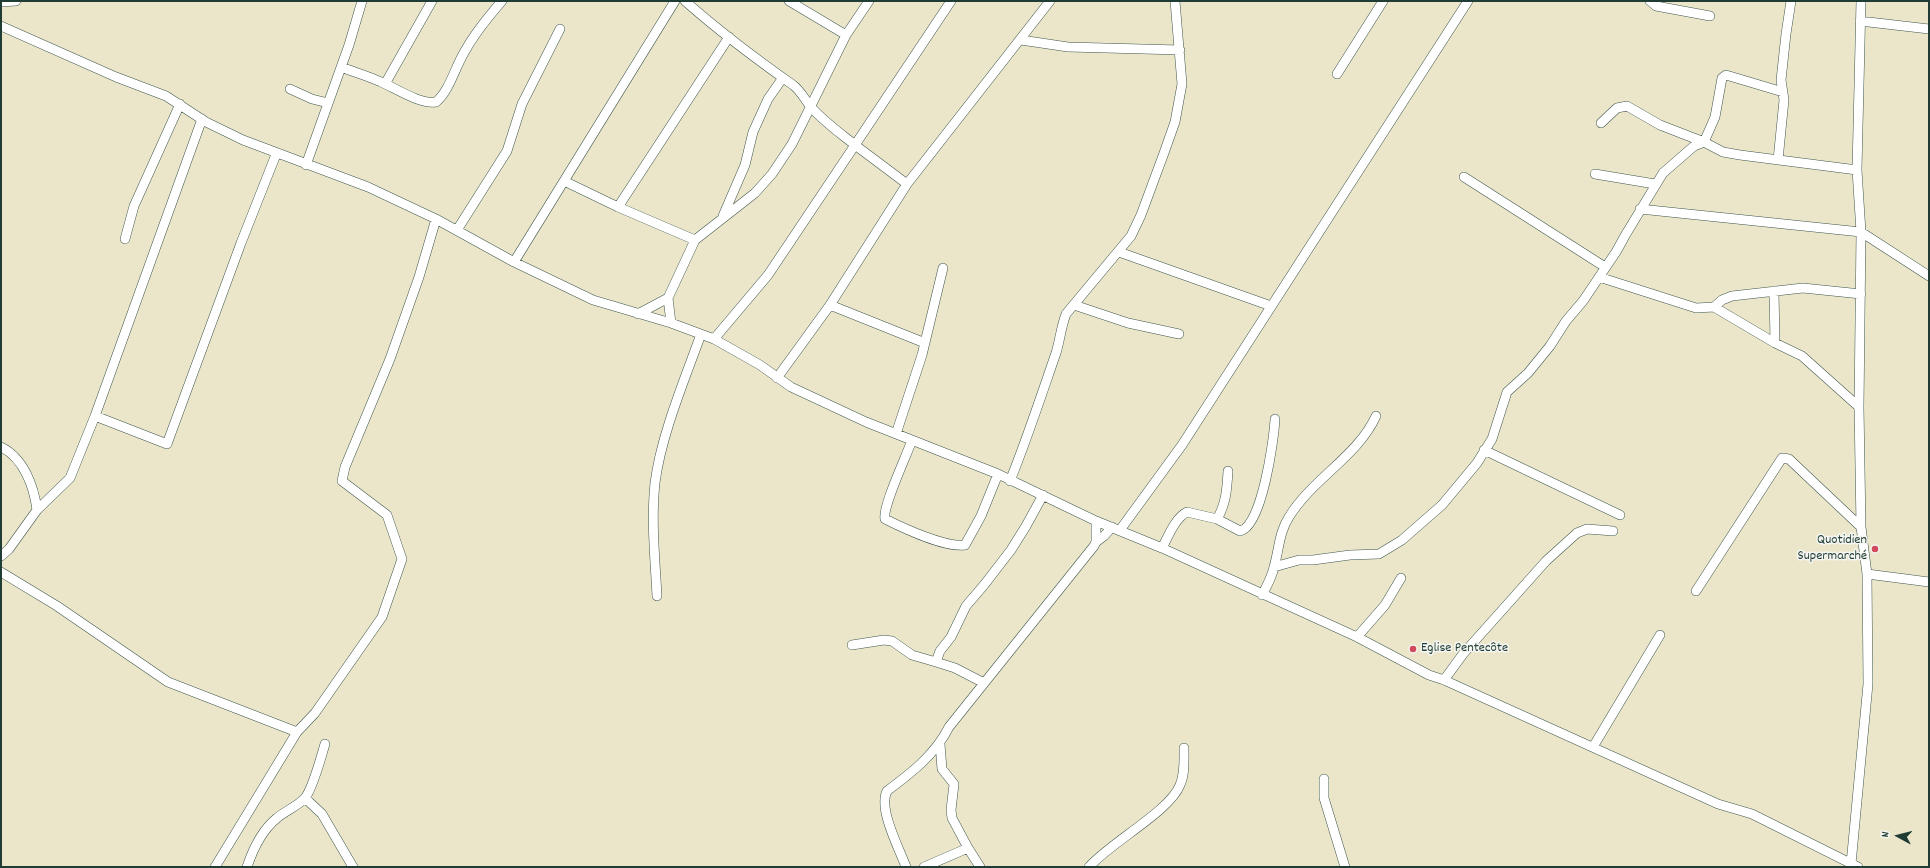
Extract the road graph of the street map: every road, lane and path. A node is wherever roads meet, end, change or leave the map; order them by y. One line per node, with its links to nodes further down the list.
1 (16, 1): 17 (street)
2 (362, 1): 27 (street)
3 (432, 1): 30 (street)
4 (502, 1): 30 (street)
5 (675, 1): 46 (street)
6 (685, 1): 24 (street)
7 (789, 1): 23 (street)
8 (869, 1): 23 (street)
9 (951, 1): 39 (street)
10 (1050, 1): 25 (street)
11 (1175, 1): 26 (street)
12 (1383, 1): 28 (street)
13 (1468, 1): 68 (street)
14 (1650, 1): 18 (street)
15 (1791, 1): 32 (street)
16 (1861, 1): 19 (street)
17 (1, 2)
18 (1710, 16)
19 (1860, 21): 22 (street); 43 (street)
20 (1, 26): 34 (street)
21 (560, 29): 53 (street)
22 (1929, 29)
23 (846, 36): 35 (street)
24 (729, 37): 29 (street); 49 (street)
25 (1021, 40): 26 (street); 47 (street)
26 (1180, 50): 57 (street)
27 (341, 67): 30 (street); 33 (street)
28 (1337, 74)
29 (782, 78): 35 (street); 51 (street)
30 (385, 84)
31 (290, 89): 33 (street)
32 (1783, 92): 38 (street); 41 (street)
33 (328, 103): 42 (street)
34 (180, 104): 36 (street); 55 (street)
35 (811, 107): 39 (street); 51 (street)
36 (202, 119): 42 (street); 79 (street)
37 (1601, 123): 38 (street)
38 (1704, 142): 41 (street); 48 (street)
39 (855, 145): 47 (street); 74 (street)
40 (275, 157): 79 (street)
41 (1778, 160): 43 (street)
42 (306, 165): 52 (street)
43 (1856, 170): 54 (street)
44 (1595, 174): 48 (street)
45 (1464, 177): 59 (street)
46 (564, 180): 49 (street); 58 (street)
47 (908, 184): 66 (street)
48 (1655, 184): 50 (street)
49 (618, 207): 56 (street)
50 (1640, 209): 54 (street); 59 (street)
51 (723, 217): 56 (street)
52 (436, 219): 53 (street); 114 (street)
53 (457, 230): 58 (street)
54 (1861, 232): 61 (street); 64 (street)
55 (125, 239)
56 (695, 240): 65 (street)
57 (1119, 252): 67 (street); 68 (street)
58 (514, 262): 70 (street)
59 (1605, 267): 62 (street)
60 (943, 268): 76 (street)
61 (1929, 276)
62 (1599, 277): 69 (street); 85 (street)
63 (1774, 291): 64 (street); 69 (street); 75 (street)
64 (1861, 294): 78 (street)
65 (668, 298): 70 (street); 71 (street)
66 (830, 304): 76 (street); 77 (street)
67 (1074, 306): 73 (street); 88 (street)
68 (1271, 306): 95 (street)
69 (1714, 307): 75 (street)
70 (638, 314): 71 (street)
71 (671, 323): 72 (street)
72 (701, 334): 74 (street); 107 (street)
73 (1179, 334)
74 (714, 339): 77 (street)
75 (1775, 343): 78 (street)
76 (925, 344): 82 (street)
77 (777, 378): 82 (street)
78 (1859, 407): 94 (street)
79 (95, 416): 90 (street)
80 (1376, 416): 100 (street)
81 (1275, 419): 92 (street)
82 (896, 434): 83 (street)
83 (912, 440): 87 (street); 87 (street)
84 (1, 447): 90 (street)
85 (1484, 450): 91 (street); 100 (street)
86 (1228, 471): 92 (street)
87 (998, 474): 88 (street)
88 (1010, 481): 89 (street)
89 (1043, 494): 93 (street); 111 (street)
90 (37, 510): 99 (street)
91 (1620, 515)
92 (1217, 519): 98 (street)
93 (1096, 521): 95 (street); 97 (street)
94 (1861, 527): 102 (street); 105 (street)
95 (1116, 528): 97 (street); 98 (street)
96 (1613, 531): 112 (street)
97 (1096, 542): 113 (street)
98 (1162, 548): 106 (street)
99 (1, 556)
100 (1274, 567): 106 (street)
101 (1, 572): 114 (street)
102 (1868, 574): 104 (street); 122 (street)
103 (1401, 578): 109 (street)
104 (1929, 582)
105 (1696, 591)
106 (1262, 595): 109 (street)
107 (657, 596)
108 (1660, 634): 117 (street)
109 (1357, 638): 112 (street)
110 (852, 645): 111 (street)
111 (936, 662): 113 (street)
112 (1444, 680): 117 (street)
113 (984, 683): 116 (street)
114 (297, 732): 123 (street)
115 (325, 744): 120 (street)
116 (940, 744): 121 (street); 126 (street)
117 (1593, 747): 122 (street)
118 (1184, 748): 129 (street)
119 (1324, 779): 130 (street)
120 (305, 798): 124 (street); 125 (street)
121 (968, 848): 127 (street); 128 (street)
122 (1854, 865)
123 (215, 867)
124 (247, 867)
125 (353, 867)
126 (906, 867)
127 (924, 867)
128 (980, 867)
129 (1090, 867)
130 (1345, 867)

